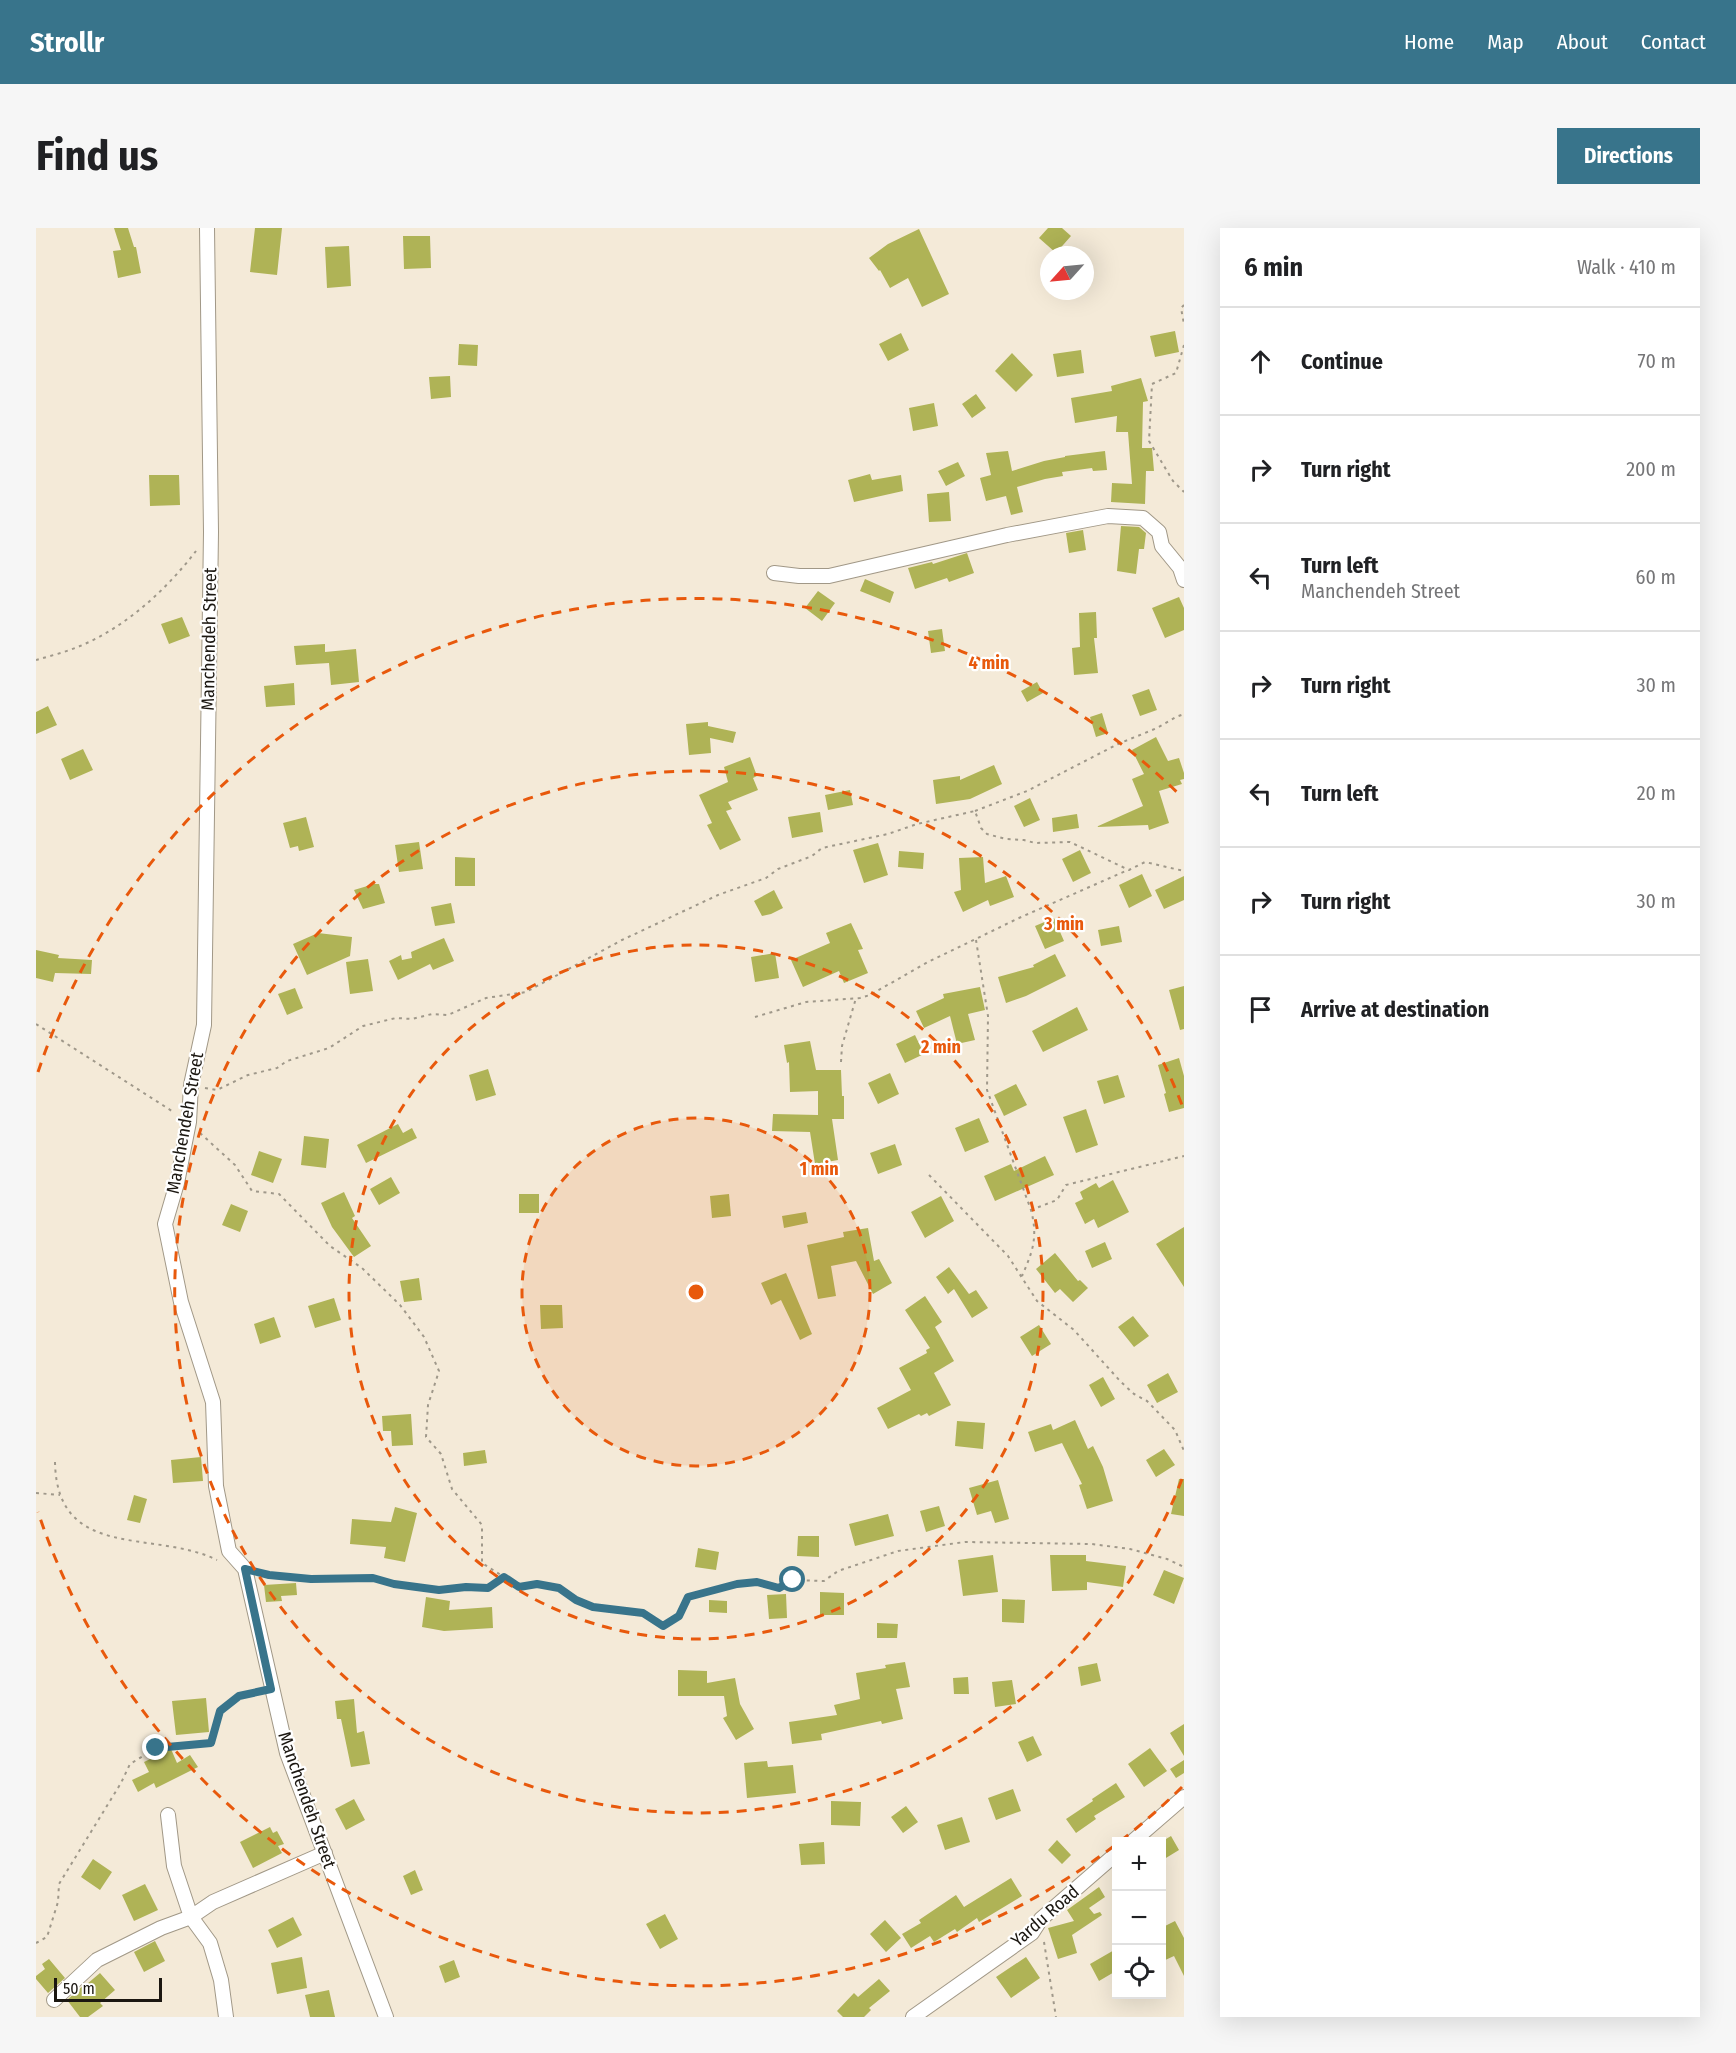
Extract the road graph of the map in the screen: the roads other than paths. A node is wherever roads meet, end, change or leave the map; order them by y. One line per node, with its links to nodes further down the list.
1 (207, 228): 7 (street, Manchendeh Street)
2 (774, 573): 3 (street)
3 (1184, 580)
4 (1184, 1797): 6 (street)
5 (168, 1815): 9 (street)
6 (1138, 1837)
7 (324, 1853): 9 (street); 12 (street, Manchendeh Street)
8 (1112, 1857): 13 (street, Yardu Road)
9 (191, 1917): 10 (street); 11 (street)
10 (54, 2000)
11 (226, 2017)
12 (386, 2017)
13 (913, 2017)

